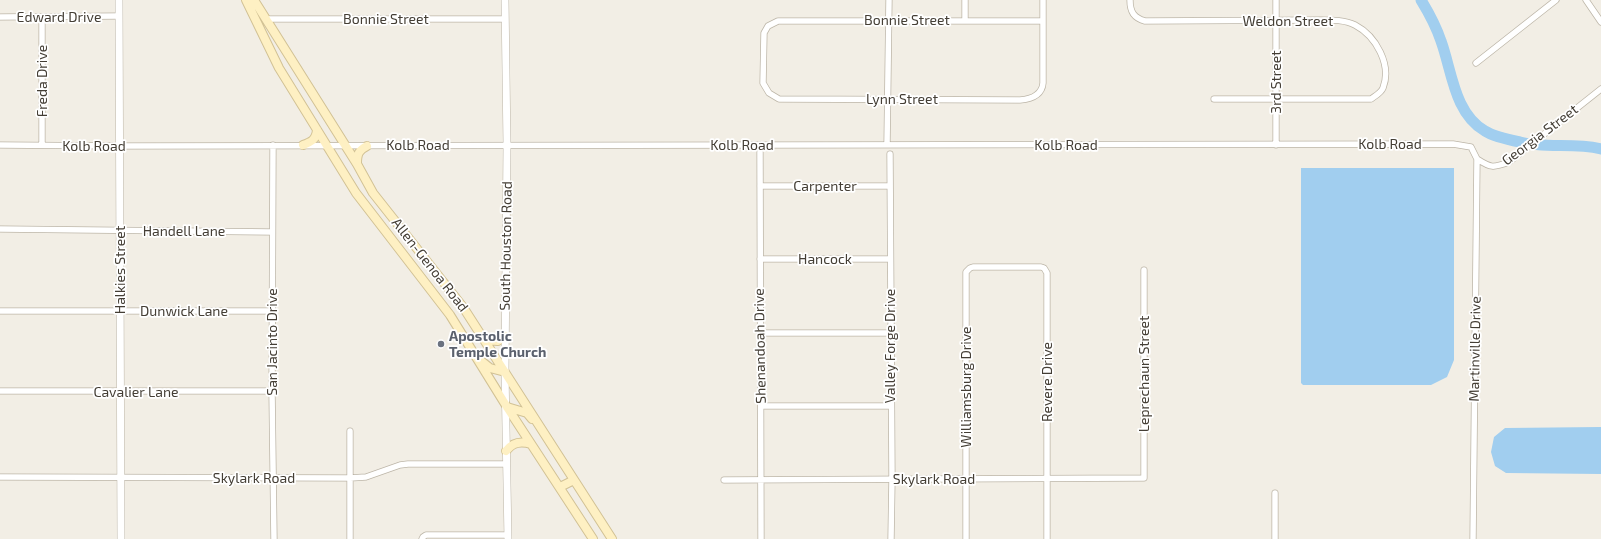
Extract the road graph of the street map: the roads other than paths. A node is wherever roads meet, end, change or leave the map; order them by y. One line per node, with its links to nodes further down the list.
1 (119, 0): 12 (street, Halkies Street)
2 (246, 0): 28 (main road, Allen-Genoa Road)
3 (254, 0): 15 (main road, Allen-Genoa Road)
4 (505, 0): 16 (street, South Houston Road)
5 (889, 0): 17 (street)
6 (965, 0): 18 (street)
7 (1043, 0): 20 (street)
8 (1130, 0): 19 (street, Weldon Street)
9 (1276, 0): 19 (street, 3rd Street)
10 (1556, 0): 22 (street)
11 (1586, 0): 21 (street)
12 (119, 16): 14 (street, Edward Drive); 35 (street, Halkies Street)
13 (0, 17): 14 (street, Edward Drive)
14 (42, 17): 30 (street, Freda Drive)
15 (267, 19): 16 (street, Bonnie Street); 38 (main road, Allen-Genoa Road)
16 (505, 19): 32 (street, South Houston Road)
17 (889, 20): 18 (street, Bonnie Street); 24 (street, Bonnie Street); 25 (street)
18 (965, 20): 20 (street, Bonnie Street)
19 (1277, 20): 27 (street, 3rd Street); 27 (street, Weldon Street)
20 (1043, 21): 25 (street, Lynn Street)
21 (1601, 22)
22 (1476, 63)
23 (1601, 89): 42 (street, Georgia Street)
24 (769, 93): 25 (street, Lynn Street)
25 (888, 99): 33 (street)
26 (1214, 99): 27 (street, Weldon Street)
27 (1277, 100): 34 (street, 3rd Street)
28 (317, 130): 36 (main road); 37 (main road, Allen-Genoa Road)
29 (0, 145): 30 (street, Kolb Road)
30 (42, 145): 35 (street, Kolb Road)
31 (273, 145): 35 (street, Kolb Road); 36 (street, Kolb Road); 49 (street, San Jacinto Drive)
32 (507, 145): 33 (street, Kolb Road); 39 (street, Kolb Road); 62 (street, South Houston Road)
33 (887, 145): 34 (street, Kolb Road)
34 (1276, 145): 42 (street, Kolb Road)
35 (120, 146): 48 (street, Halkies Street)
36 (303, 146): 37 (street, Kolb Road)
37 (327, 146): 38 (street, Kolb Road); 50 (main road, Allen-Genoa Road)
38 (345, 146): 39 (street, Kolb Road); 43 (main road, Allen-Genoa Road)
39 (367, 146): 43 (main road)
40 (760, 152): 44 (street, Shenandoah Drive)
41 (890, 154): 45 (street, Valley Forge Drive)
42 (1477, 159): 102 (street, Martinville Drive)
43 (357, 164): 47 (main road, Allen-Genoa Road)
44 (760, 186): 45 (street, Carpenter); 51 (street, Shenandoah Drive)
45 (890, 186): 52 (street, Valley Forge Drive)
46 (0, 229): 48 (street, Handell Lane)
47 (402, 229): 50 (main road); 55 (main road, Allen-Genoa Road)
48 (120, 231): 49 (street, Handell Lane); 57 (street, Halkies Street)
49 (272, 232): 58 (street, San Jacinto Drive)
50 (391, 239): 59 (main road, Allen-Genoa Road)
51 (760, 259): 52 (street, Hancock); 60 (street, Shenandoah Drive)
52 (889, 259): 61 (street, Valley Forge Drive)
53 (1002, 267): 83 (street, Williamsburg Drive); 84 (street, Revere Drive)
54 (1144, 270): 81 (street, Leprechaun Street)
55 (463, 306): 59 (main road); 63 (main road, Allen-Genoa Road)
56 (0, 311): 57 (street, Dunwick Lane)
57 (120, 311): 58 (street, Dunwick Lane); 67 (street, Halkies Street)
58 (272, 311): 68 (street, San Jacinto Drive)
59 (450, 315): 64 (main road, Allen-Genoa Road)
60 (760, 333): 61 (street); 69 (street, Shenandoah Drive)
61 (890, 333): 70 (street, Valley Forge Drive)
62 (505, 336): 63 (main road); 65 (street, South Houston Road)
63 (485, 340): 65 (main road, Allen-Genoa Road)
64 (475, 356): 65 (main road); 71 (main road, Allen-Genoa Road)
65 (505, 372): 71 (street, South Houston Road); 72 (main road, Allen-Genoa Road)
66 (0, 391): 67 (street, Cavalier Lane)
67 (121, 392): 68 (street, Cavalier Lane); 78 (street, Halkies Street)
68 (272, 392): 79 (street, San Jacinto Drive)
69 (761, 406): 70 (street); 87 (street, Shenandoah Drive)
70 (890, 406): 82 (street, Valley Forge Drive)
71 (507, 407): 72 (main road); 74 (main road, Allen-Genoa Road); 75 (street, South Houston Road)
72 (540, 427): 85 (main road, Allen-Genoa Road)
73 (350, 431): 80 (street)
74 (531, 444): 75 (main road); 88 (main road, Allen-Genoa Road)
75 (506, 451): 76 (street, South Houston Road)
76 (506, 464): 80 (street, Skylark Road); 90 (street, South Houston Road)
77 (0, 477): 78 (street, Skylark Road)
78 (121, 478): 79 (street, Skylark Road); 91 (street, Halkies Street)
79 (274, 478): 80 (street, Skylark Road); 92 (street, San Jacinto Drive)
80 (350, 478): 93 (street)
81 (1144, 478): 84 (street, Skylark Road)
82 (892, 479): 83 (street, Skylark Road); 87 (street, Skylark Road); 98 (street, Valley Forge Drive)
83 (966, 479): 84 (street, Skylark Road); 99 (street, Williamsburg Drive)
84 (1047, 479): 100 (street, Revere Drive)
85 (574, 480): 88 (main road); 96 (main road, Allen-Genoa Road)
86 (724, 480): 87 (street, Skylark Road)
87 (761, 480): 97 (street, Shenandoah Drive)
88 (560, 487): 95 (main road, Allen-Genoa Road)
89 (1275, 493): 101 (street)
90 (508, 537): 94 (street)
91 (122, 539)
92 (274, 539)
93 (350, 539)
94 (422, 539)
95 (593, 539)
96 (612, 539)
97 (761, 539)
98 (891, 539)
99 (966, 539)
100 (1047, 539)
101 (1275, 539)
102 (1473, 539)

